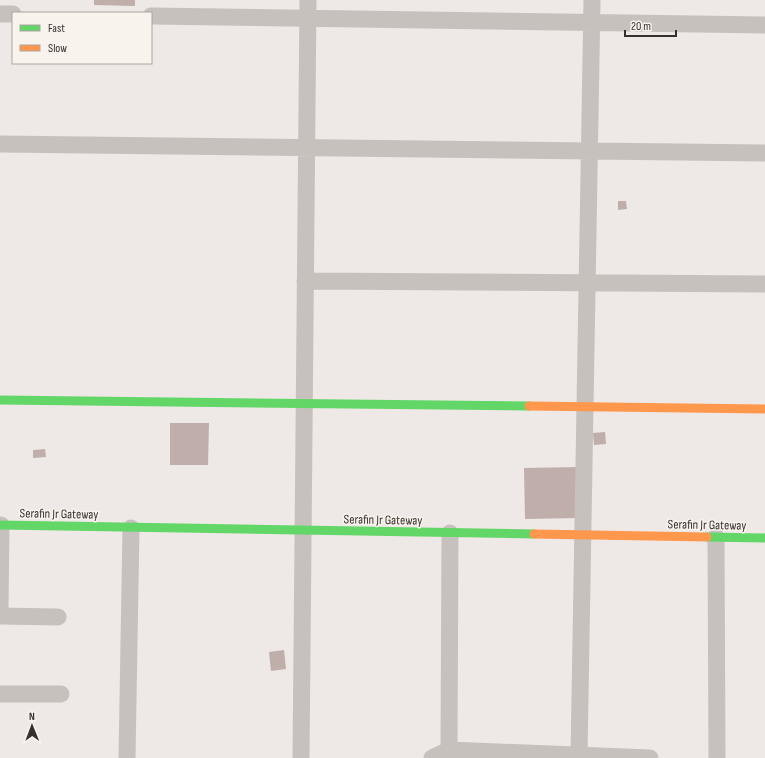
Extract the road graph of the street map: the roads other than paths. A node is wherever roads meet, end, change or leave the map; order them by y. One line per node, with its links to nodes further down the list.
1 (308, 0): 6 (street)
2 (592, 0): 7 (street)
3 (0, 14): 4 (street)
4 (12, 14)
5 (152, 16): 6 (street)
6 (308, 18): 7 (street); 10 (street)
7 (592, 23): 8 (street); 11 (street)
8 (765, 25)
9 (0, 144): 10 (street)
10 (307, 147): 11 (street); 13 (street)
11 (590, 151): 12 (street); 14 (street)
12 (765, 153)
13 (305, 281): 14 (street); 17 (street)
14 (587, 283): 15 (street); 18 (street)
15 (765, 284)
16 (0, 400): 17 (street)
17 (304, 404): 18 (street); 22 (street)
18 (585, 408): 19 (street); 24 (street)
19 (765, 409)
20 (0, 525): 21 (street, Serafin Jr Gateway); 27 (street)
21 (131, 528): 22 (street, Serafin Jr Gateway); 34 (street)
22 (303, 531): 23 (street, Serafin Jr Gateway); 35 (street)
23 (450, 533): 24 (street, Serafin Jr Gateway); 32 (street)
24 (583, 535): 25 (street, Serafin Jr Gateway); 33 (street)
25 (716, 537): 26 (street, Serafin Jr Gateway); 38 (street)
26 (765, 538)
27 (0, 608)
28 (0, 616): 29 (street)
29 (58, 617)
30 (0, 694): 31 (street)
31 (61, 694)
32 (449, 750): 33 (street); 36 (street)
33 (579, 755): 37 (street)
34 (127, 758)
35 (300, 758)
36 (432, 758)
37 (650, 758)
38 (717, 758)

